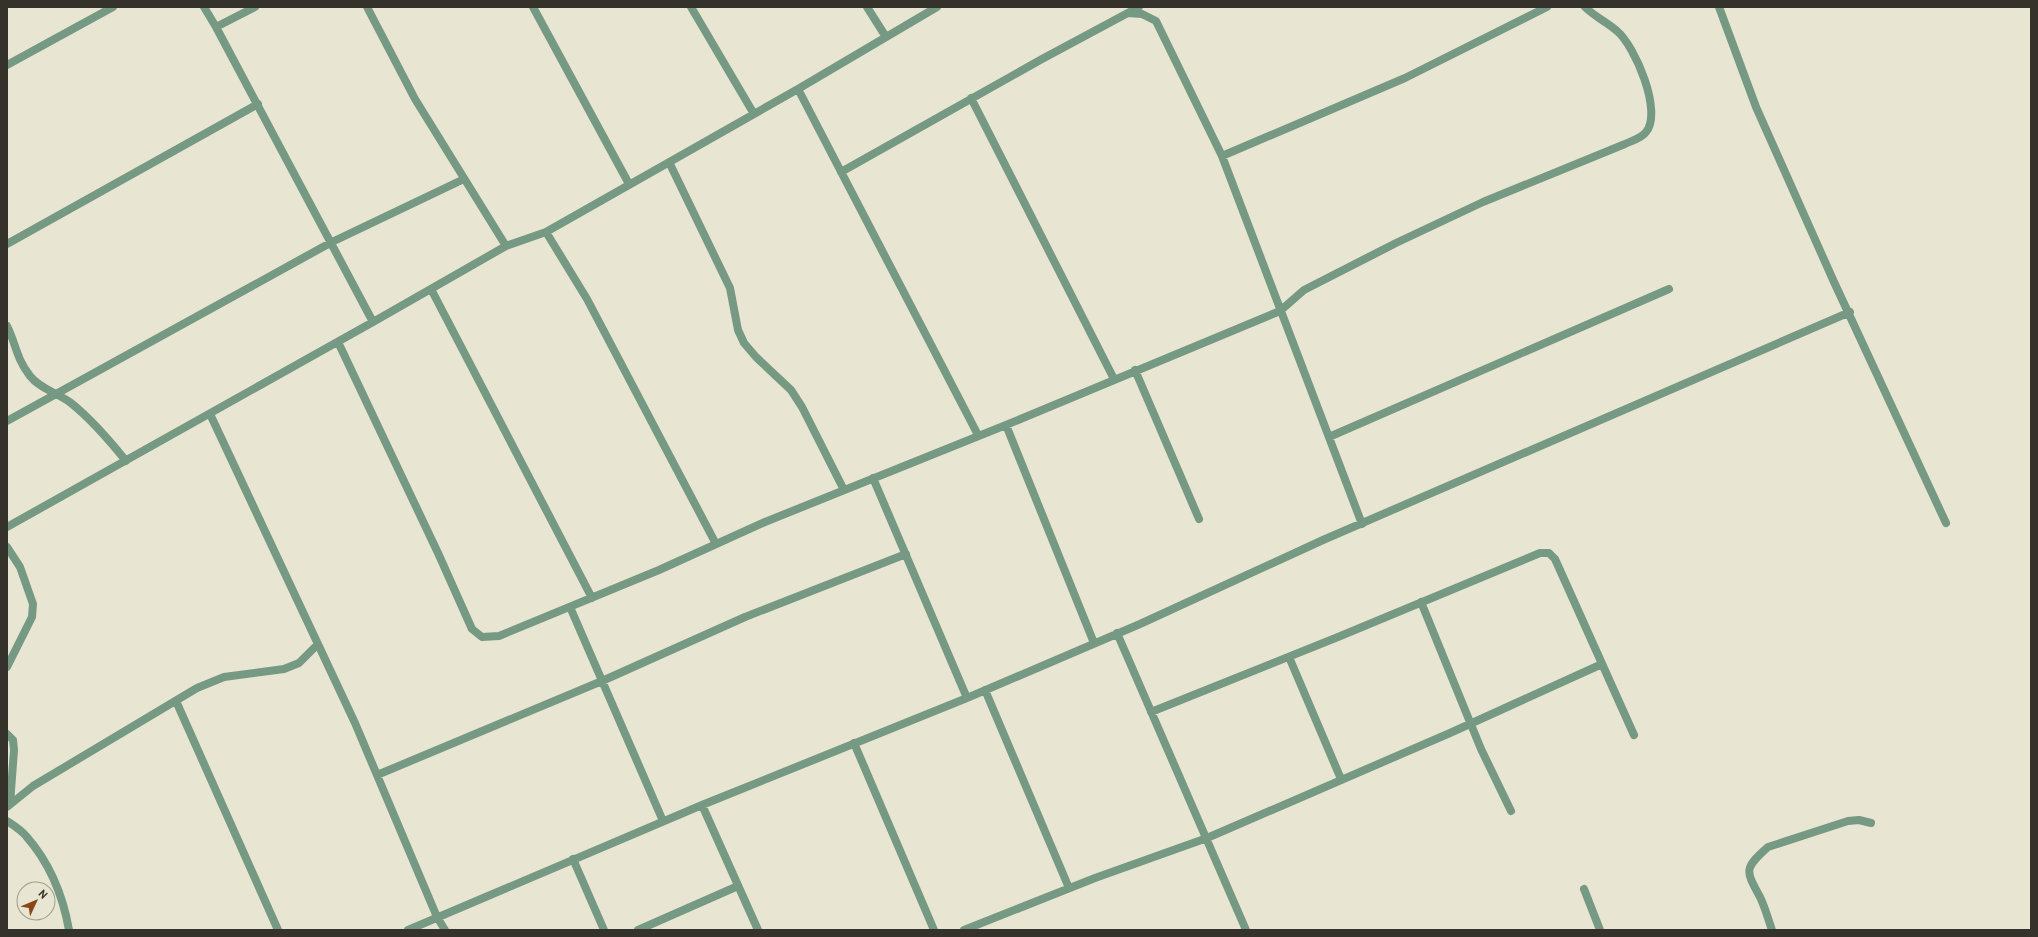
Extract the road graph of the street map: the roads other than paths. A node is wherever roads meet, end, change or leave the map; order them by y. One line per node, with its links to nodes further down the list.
1 (113, 7): 16 (street)
2 (204, 7): 14 (street)
3 (255, 7): 14 (street)
4 (367, 7): 24 (street)
5 (532, 7): 25 (street)
6 (691, 7): 20 (street)
7 (867, 7): 15 (street)
8 (937, 7): 15 (street)
9 (1139, 7): 13 (street)
10 (1545, 7): 21 (street)
11 (1585, 7): 32 (street)
12 (1719, 7): 33 (street)
13 (1128, 13): 18 (street); 21 (street)
14 (216, 27): 19 (street)
15 (886, 37): 17 (street)
16 (7, 65)
17 (798, 89): 20 (street); 23 (street)
18 (971, 98): 23 (street); 38 (street)
19 (258, 104): 27 (street); 28 (street)
20 (754, 114): 22 (street)
21 (1222, 156): 32 (street)
22 (669, 162): 25 (street); 47 (street)
23 (841, 172): 43 (street)
24 (464, 179): 27 (street); 29 (street)
25 (629, 184): 26 (street)
26 (546, 232): 29 (street); 52 (street)
27 (332, 242): 34 (street); 39 (street)
28 (7, 244)
29 (506, 246): 30 (street)
30 (430, 289): 34 (street); 55 (street)
31 (1669, 289): 44 (street)
32 (1280, 311): 37 (street); 44 (street)
33 (1850, 312): 49 (street); 50 (street)
34 (373, 322): 36 (street)
35 (7, 326): 39 (street)
36 (338, 342): 40 (street); 57 (street)
37 (1135, 370): 38 (street); 48 (street)
38 (1114, 379): 42 (street)
39 (57, 394): 41 (street); 45 (street)
40 (210, 414): 45 (street); 60 (street)
41 (7, 421)
42 (1006, 425): 43 (street); 59 (street)
43 (978, 435): 46 (street)
44 (1329, 437): 50 (street)
45 (126, 461): 51 (street)
46 (873, 478): 47 (street); 54 (street)
47 (844, 490): 52 (street)
48 (1199, 519)
49 (1946, 523)
50 (1362, 524): 58 (street)
51 (7, 527)
52 (716, 544): 55 (street)
53 (7, 547): 63 (street)
54 (906, 554): 64 (street); 66 (street)
55 (592, 598): 57 (street)
56 (1421, 602): 61 (street); 62 (street); 69 (street)
57 (570, 607): 64 (street)
58 (1117, 633): 59 (street); 68 (street)
59 (1094, 643): 65 (street)
60 (318, 644): 67 (street); 73 (street)
61 (1289, 657): 68 (street); 74 (street)
62 (1602, 664): 69 (street); 71 (street)
63 (7, 667)
64 (602, 681): 73 (street); 79 (street)
65 (985, 690): 66 (street); 84 (street)
66 (967, 698): 72 (street)
67 (176, 701): 75 (street); 88 (street)
68 (1152, 712): 81 (street)
69 (1471, 723): 74 (street); 77 (street)
70 (7, 734): 75 (street)
71 (1634, 735)
72 (854, 743): 76 (street); 94 (street)
73 (377, 775): 86 (street)
74 (1341, 780): 81 (street)
75 (8, 805)
76 (702, 805): 79 (street); 83 (street)
77 (1510, 811)
78 (7, 821): 87 (street)
79 (663, 821): 82 (street)
80 (1871, 823): 98 (street)
81 (1207, 838): 84 (street); 96 (street)
82 (573, 859): 86 (street); 91 (street)
83 (738, 886): 92 (street); 93 (street)
84 (1069, 888): 95 (street)
85 (1584, 890): 97 (street)
86 (437, 917): 89 (street); 90 (street)
87 (69, 930)
88 (278, 930)
89 (408, 930)
90 (445, 930)
91 (604, 930)
92 (638, 930)
93 (758, 930)
94 (934, 930)
95 (964, 930)
96 (1246, 930)
97 (1600, 930)
98 (1772, 930)

